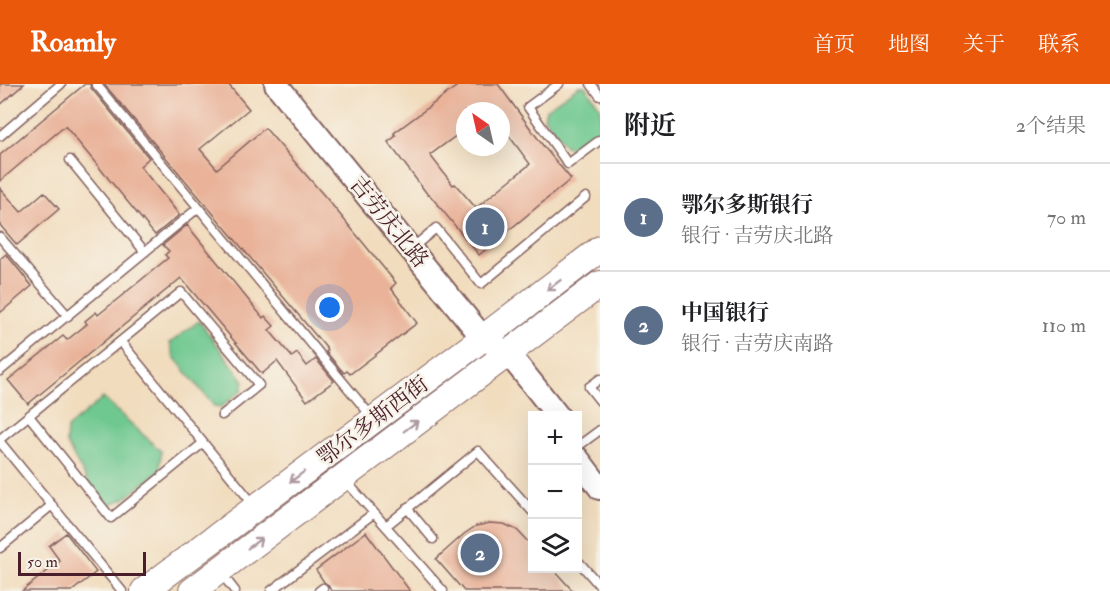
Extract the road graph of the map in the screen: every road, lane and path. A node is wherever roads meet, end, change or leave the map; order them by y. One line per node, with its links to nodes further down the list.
1 (61, 84): 7 (lane)
2 (96, 84): 11 (lane)
3 (276, 84): 13 (main road, 吉劳庆北路)
4 (559, 84): 8 (lane)
5 (591, 84): 6 (lane)
6 (600, 96)
7 (0, 136)
8 (600, 140)
9 (70, 160): 15 (lane)
10 (586, 198): 13 (lane)
11 (198, 208): 15 (lane); 28 (lane)
12 (0, 237): 17 (lane)
13 (411, 249): 18 (main road, 吉劳庆北路)
14 (600, 249): 18 (main road, 鄂尔多斯西街, one-way to 18)
15 (145, 252): 17 (lane)
16 (600, 284): 20 (main road, 鄂尔多斯西街)
17 (68, 316): 21 (lane)
18 (483, 338): 20 (main road, 吉劳庆北路); 28 (main road, 鄂尔多斯西街)
19 (121, 342): 26 (lane); 27 (lane); 31 (lane)
20 (504, 356): 24 (main road); 25 (main road); 36 (main road, 鄂尔多斯西街, one-way to 20)
21 (0, 371)
22 (600, 379): 23 (lane)
23 (600, 401)
24 (541, 411)
25 (554, 411)
26 (222, 415)
27 (29, 416): 30 (lane); 31 (lane)
28 (374, 420): 40 (main road, 鄂尔多斯西街, one-way to 40)
29 (600, 430): 32 (lane)
30 (0, 441): 38 (lane)
31 (203, 443): 40 (lane)
32 (582, 445)
33 (582, 450): 35 (main road)
34 (582, 453): 37 (main road)
35 (600, 467)
36 (342, 478): 42 (lane); 47 (main road, 鄂尔多斯西街, one-way to 36)
37 (600, 488)
38 (52, 505): 45 (lane); 49 (lane)
39 (528, 507): 41 (lane)
40 (256, 508): 50 (main road, 鄂尔多斯西街)
41 (407, 508): 43 (lane); 44 (lane)
42 (374, 513): 43 (lane); 53 (lane)
43 (386, 526): 54 (lane)
44 (432, 539)
45 (0, 548)
46 (582, 566): 48 (lane)
47 (219, 570): 51 (main road, 鄂尔多斯西街); 52 (lane)
48 (600, 586)
49 (122, 591)
50 (144, 591)
51 (192, 591)
52 (235, 591)
53 (271, 591)
54 (443, 591)

